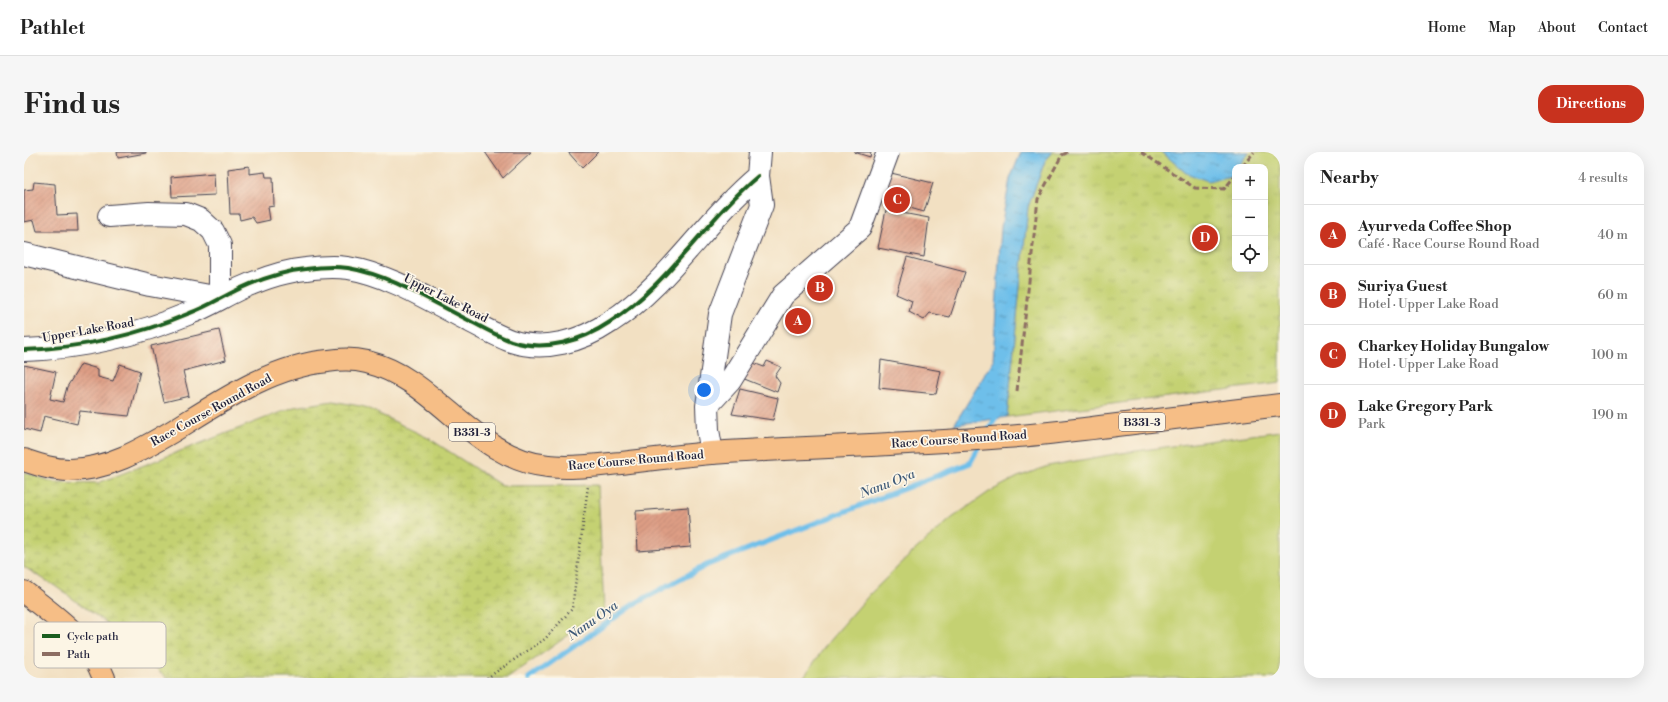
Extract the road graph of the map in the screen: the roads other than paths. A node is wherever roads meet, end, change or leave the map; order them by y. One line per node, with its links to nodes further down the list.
1 (760, 152): 3 (street)
2 (888, 152): 9 (street)
3 (758, 176): 6 (street, Upper Lake Road); 9 (street)
4 (109, 216): 6 (street)
5 (24, 254): 6 (street)
6 (220, 298): 7 (street, Upper Lake Road)
7 (24, 350)
8 (1280, 405): 10 (main road, Race Course Round Road / B331-3)
9 (707, 406): 10 (street)
10 (712, 453): 11 (main road, Race Course Round Road / B331-3)
11 (24, 460)
12 (24, 592): 13 (main road)
13 (60, 622)
14 (100, 668): 15 (main road)
15 (104, 678)

